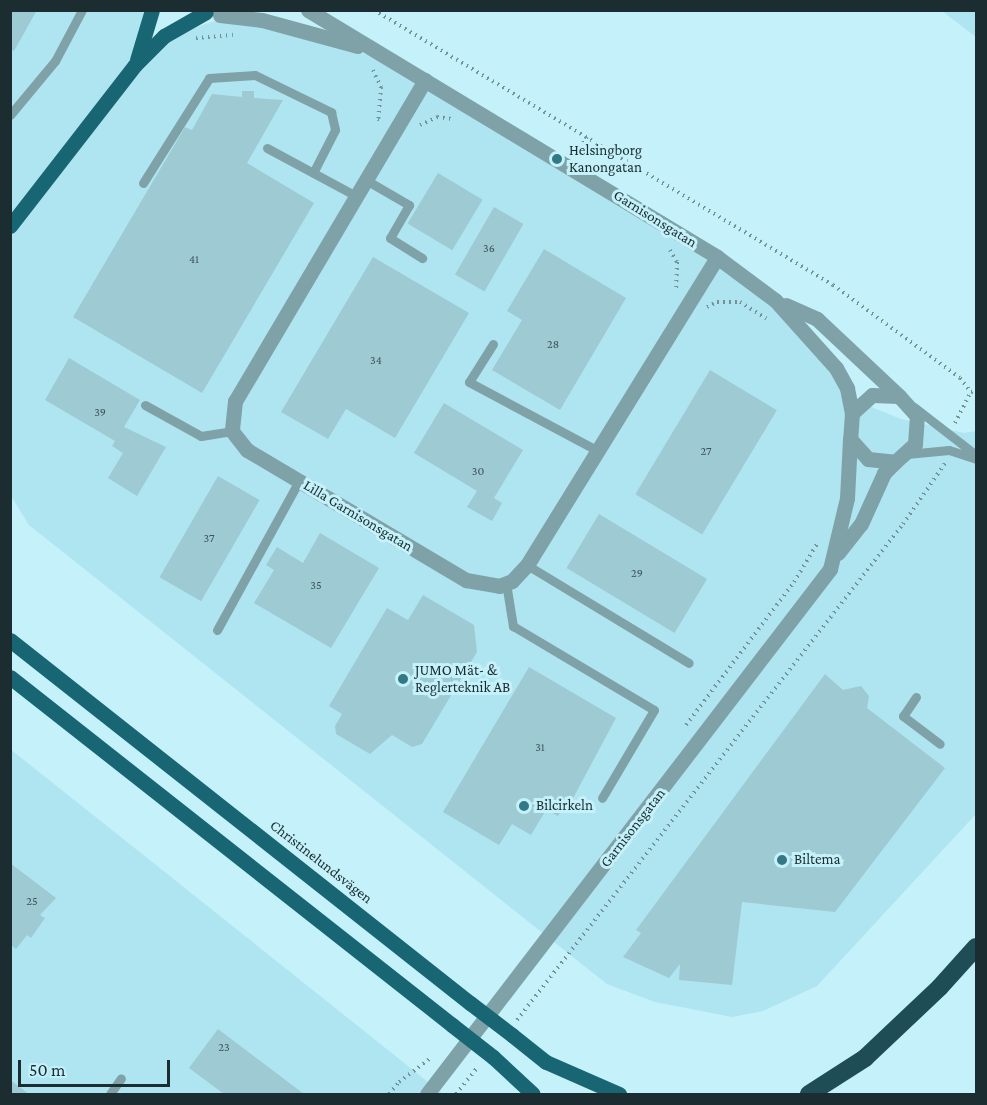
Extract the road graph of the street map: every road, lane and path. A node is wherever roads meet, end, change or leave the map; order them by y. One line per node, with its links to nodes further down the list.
1 (82, 10): 13 (lane)
2 (152, 10): 10 (main road)
3 (247, 10): 6 (street)
4 (308, 10): 9 (street, Garnisonsgatan)
5 (374, 10): 16 (path)
6 (209, 13): 7 (main road); 9 (street, Garnisonsgatan)
7 (180, 25): 8 (path); 10 (main road)
8 (244, 34)
9 (378, 52): 12 (street, Garnisonsgatan)
10 (135, 65): 23 (main road)
11 (369, 66): 15 (path)
12 (425, 80): 15 (street); 25 (street, Garnisonsgatan)
13 (10, 115)
14 (456, 120): 15 (path)
15 (396, 129): 20 (street)
16 (587, 137): 18 (path); 31 (path)
17 (267, 148): 19 (lane)
18 (580, 148)
19 (313, 173): 21 (lane); 22 (lane)
20 (366, 180): 22 (street); 26 (lane)
21 (143, 183)
22 (356, 196): 35 (street)
23 (10, 226)
24 (664, 243): 28 (path)
25 (717, 257): 27 (street, Garnisonsgatan); 28 (street)
26 (422, 258)
27 (775, 300): 32 (street, Garnisonsgatan); 34 (street, Garnisonsgatan)
28 (686, 309): 29 (path); 39 (street)
29 (772, 323)
30 (492, 344): 39 (lane)
31 (974, 391): 36 (path)
32 (905, 400): 34 (street); 36 (lane); 41 (street, Garnisonsgatan)
33 (145, 405): 35 (lane)
34 (852, 413): 37 (street, Garnisonsgatan)
35 (232, 431): 42 (street, Lilla Garnisonsgatan)
36 (953, 433): 40 (lane)
37 (850, 439): 41 (street); 44 (street, Garnisonsgatan)
38 (948, 450): 40 (lane); 41 (lane); 60 (path)
39 (598, 451): 45 (street)
40 (976, 457)
41 (901, 458): 44 (street, Garnisonsgatan)
42 (299, 481): 46 (street, Lilla Garnisonsgatan); 47 (lane)
43 (819, 540): 55 (path)
44 (835, 558): 66 (street, Garnisonsgatan)
45 (527, 565): 46 (street); 50 (lane)
46 (506, 584): 58 (lane)
47 (216, 630)
48 (10, 632): 52 (main road)
49 (10, 640): 52 (main road, Christinelundsvägen)
50 (689, 663)
51 (10, 677): 57 (main road)
52 (63, 680): 60 (main road, Christinelundsvägen, bridge)
53 (10, 687): 57 (main road)
54 (916, 697): 56 (lane)
55 (678, 735)
56 (940, 744)
57 (112, 756): 62 (main road, bridge)
58 (602, 798)
59 (976, 947): 70 (highway)
60 (514, 1029): 69 (main road, Christinelundsvägen)
61 (439, 1051): 65 (path)
62 (489, 1058): 67 (path); 68 (main road)
63 (122, 1078): 64 (lane)
64 (110, 1095)
65 (389, 1095)
66 (426, 1095)
67 (456, 1095)
68 (533, 1095)
69 (619, 1095)
70 (809, 1095)

